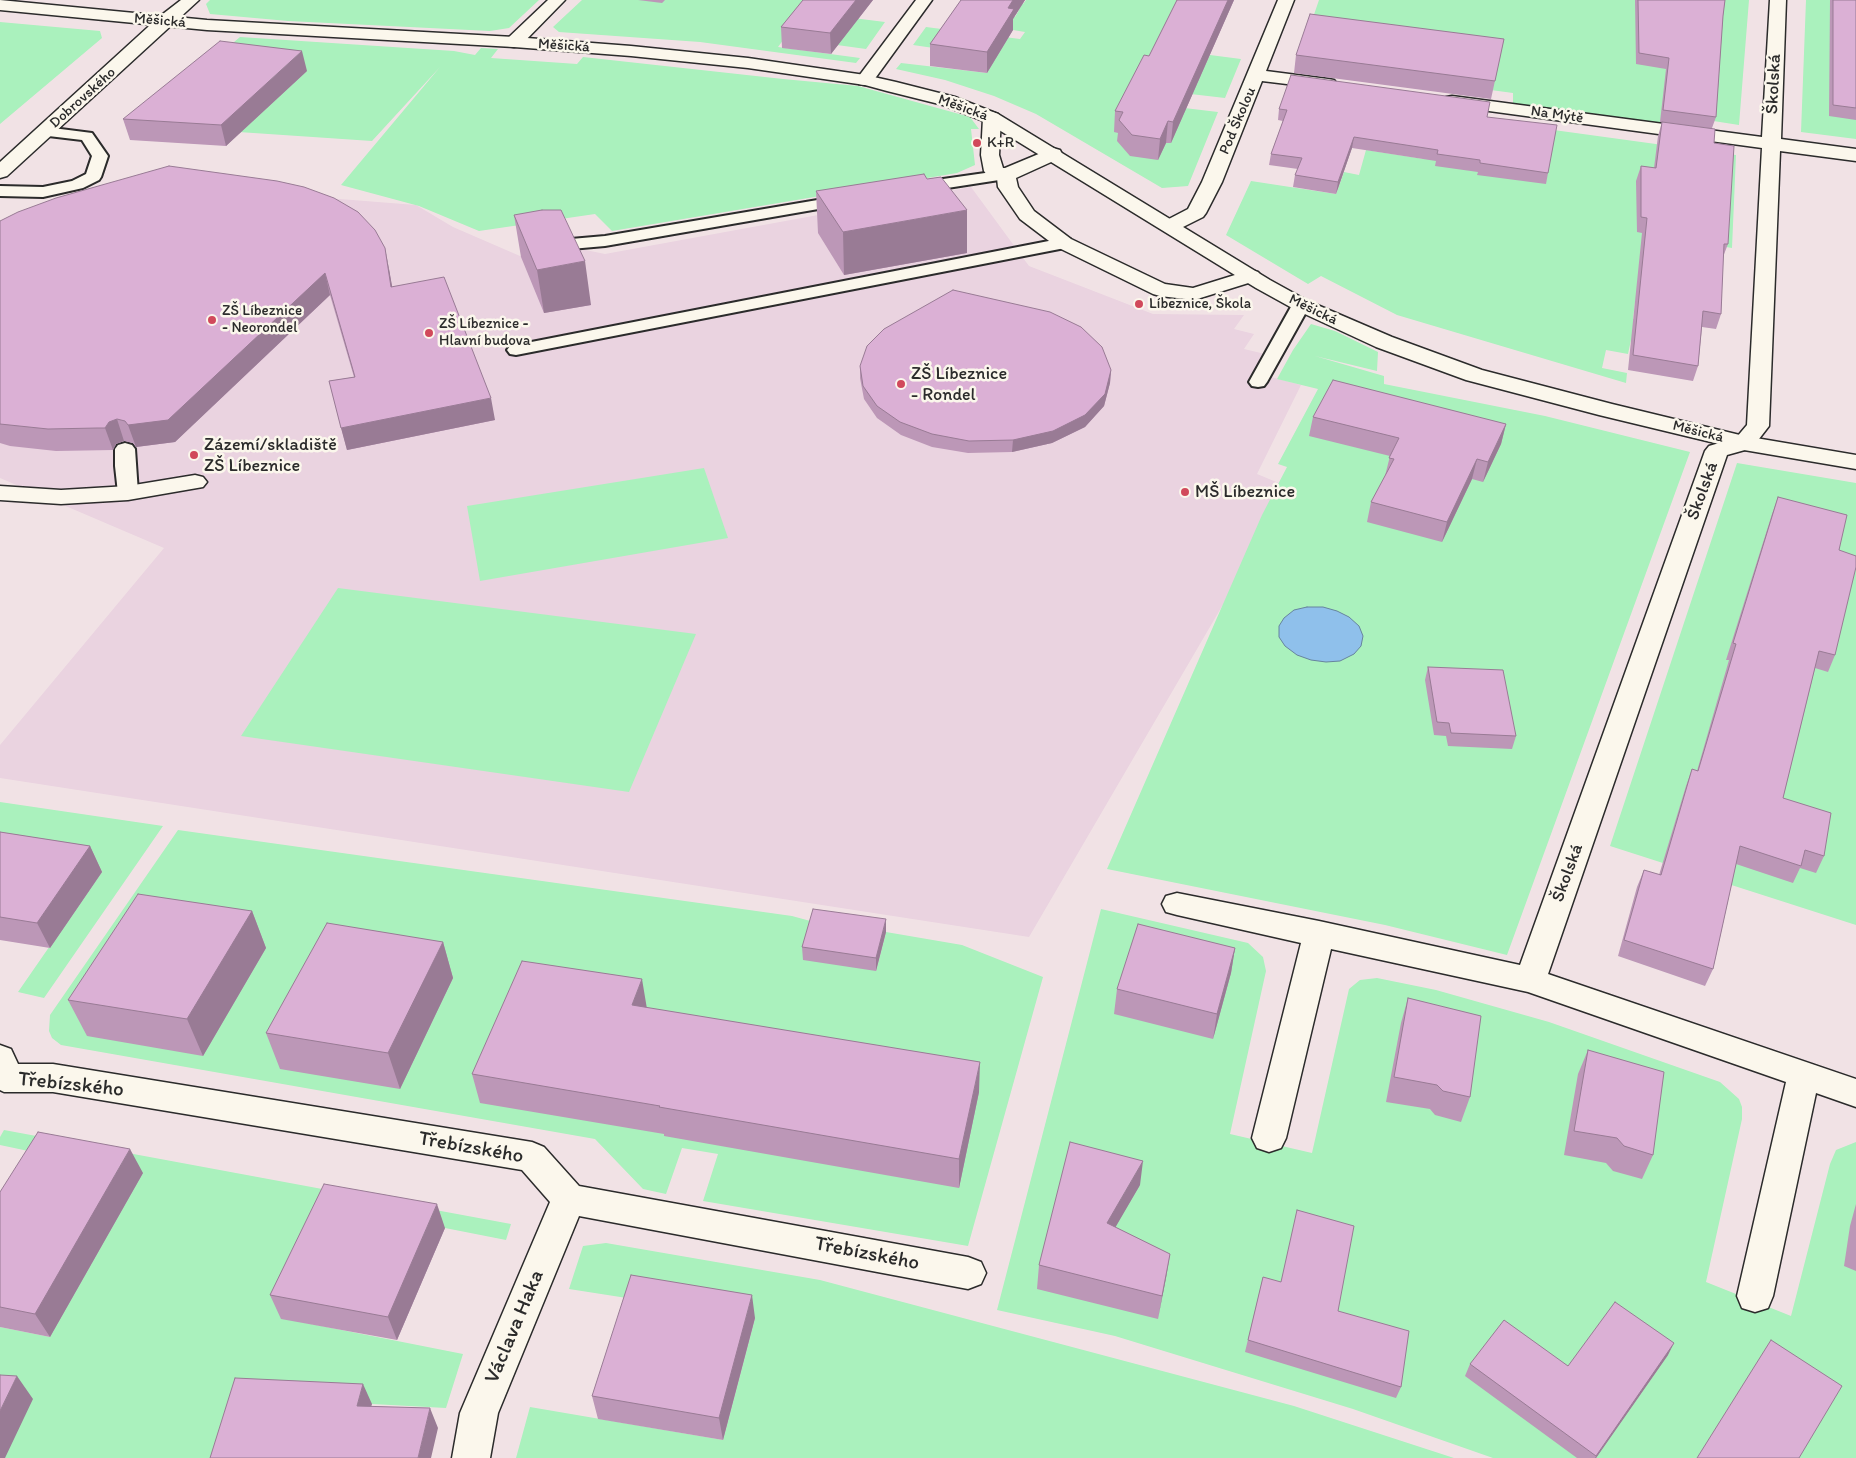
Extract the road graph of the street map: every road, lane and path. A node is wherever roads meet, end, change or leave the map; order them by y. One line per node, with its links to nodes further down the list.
1 (191, 0): 7 (street, Dobrovského)
2 (557, 0): 8 (street)
3 (924, 0): 10 (street)
4 (1286, 0): 9 (street, Pod Školou)
5 (1778, 0): 15 (street, Školská)
6 (0, 5): 7 (street, Měšická)
7 (165, 21): 8 (street, Měšická); 14 (street, Dobrovského)
8 (514, 42): 10 (street, Měšická)
9 (1257, 75): 11 (street); 23 (street, Pod Školou)
10 (865, 80): 13 (street, Měšická)
11 (1346, 87)
12 (1435, 98): 15 (street, Na Mýtě)
13 (992, 118): 16 (street, Měšická); 19 (street)
14 (45, 132): 18 (street, Dobrovského); 20 (lane)
15 (1772, 143): 17 (street, Na Mýtě); 30 (street, Školská)
16 (1053, 154): 19 (street); 23 (street, Měšická)
17 (1856, 155)
18 (0, 172)
19 (1006, 175): 21 (lane); 24 (street)
20 (0, 191)
21 (897, 191)
22 (858, 198): 25 (lane)
23 (1170, 226): 26 (street, Měšická)
24 (1064, 243): 26 (street); 28 (lane)
25 (538, 246)
26 (1251, 276): 27 (street, Měšická)
27 (1301, 305): 29 (lane); 30 (street, Měšická)
28 (516, 350)
29 (1258, 382)
30 (1744, 443): 32 (street, Měšická); 38 (street, Školská)
31 (125, 449): 35 (lane)
32 (1856, 462)
33 (195, 482): 35 (street)
34 (0, 493): 35 (street)
35 (128, 493)
36 (1177, 904): 37 (street)
37 (1319, 933): 38 (street); 42 (street)
38 (1530, 980): 40 (street)
39 (1, 1073): 43 (street, Třebízského)
40 (1804, 1074): 41 (street); 45 (street)
41 (1856, 1093)
42 (1269, 1138)
43 (569, 1199): 44 (street, Třebízského); 46 (street, Václava Haka)
44 (968, 1273)
45 (1755, 1296)
46 (471, 1458)

